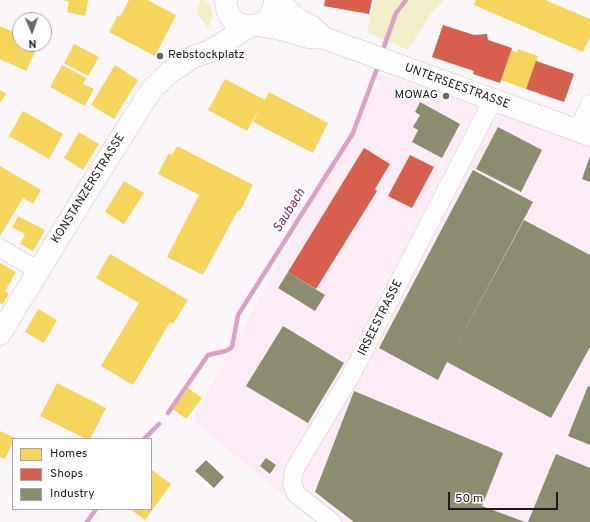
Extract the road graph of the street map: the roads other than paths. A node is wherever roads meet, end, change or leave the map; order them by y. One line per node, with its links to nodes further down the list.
1 (275, 0): 3 (main road); 4 (main road, UNTERSEESTRASSE)
2 (223, 4): 3 (main road); 5 (main road, KONSTANZERSTRASSE)
3 (253, 26): 4 (main road, UNTERSEESTRASSE); 5 (main road, KONSTANZERSTRASSE)
4 (324, 38): 6 (main road, UNTERSEESTRASSE)
5 (193, 57): 10 (main road, KONSTANZERSTRASSE)
6 (493, 100): 8 (main road, UNTERSEESTRASSE); 12 (street, IRSEESTRASSE)
7 (590, 104): 8 (street)
8 (584, 133)
9 (0, 248): 10 (street)
10 (39, 271): 11 (main road, KONSTANZERSTRASSE)
11 (0, 334)
12 (332, 522)

